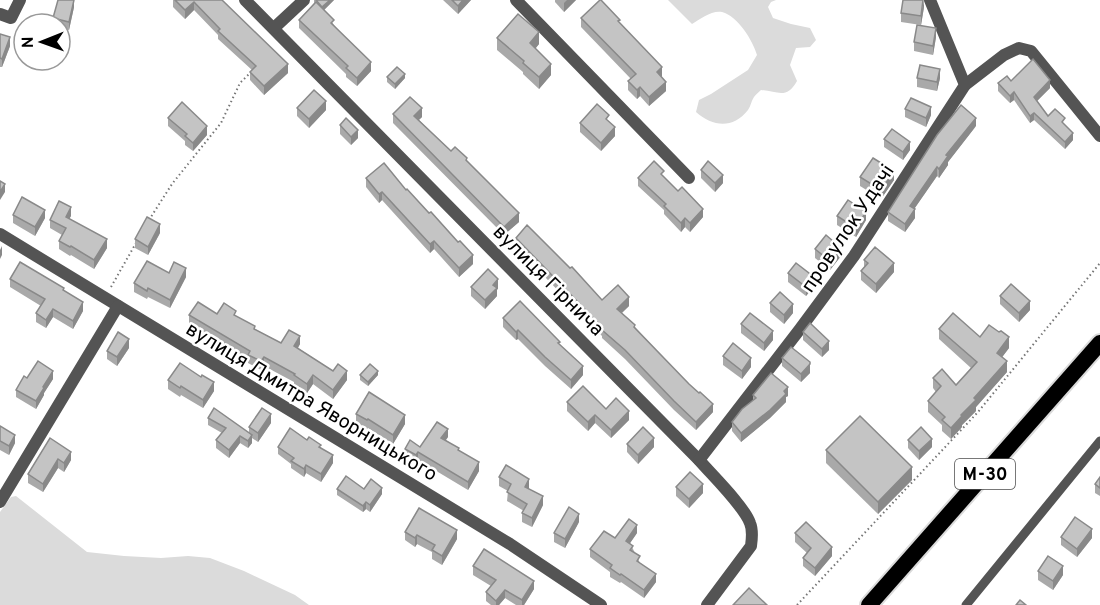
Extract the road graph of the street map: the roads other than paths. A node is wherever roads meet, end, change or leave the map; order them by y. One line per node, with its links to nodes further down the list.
1 (20, 0): 6 (street)
2 (245, 0): 7 (street, вулиця Гірнича)
3 (304, 0): 7 (street)
4 (516, 0): 10 (street)
5 (930, 0): 8 (street)
6 (0, 14)
7 (274, 28): 15 (street, вулиця Гірнича)
8 (965, 85): 9 (street, провулок Удачі); 15 (street, провулок Удачі)
9 (1100, 136)
10 (690, 178)
11 (0, 234): 12 (street, вулиця Дмитра Яворницького)
12 (118, 306): 16 (street); 17 (street, вулиця Дмитра Яворницького)
13 (1100, 343): 19 (highway, М-30)
14 (1100, 441): 20 (street)
15 (699, 460): 18 (street, вулиця Гірнича)
16 (0, 502)
17 (601, 605)
18 (706, 605)
19 (870, 605)
20 (966, 605)

